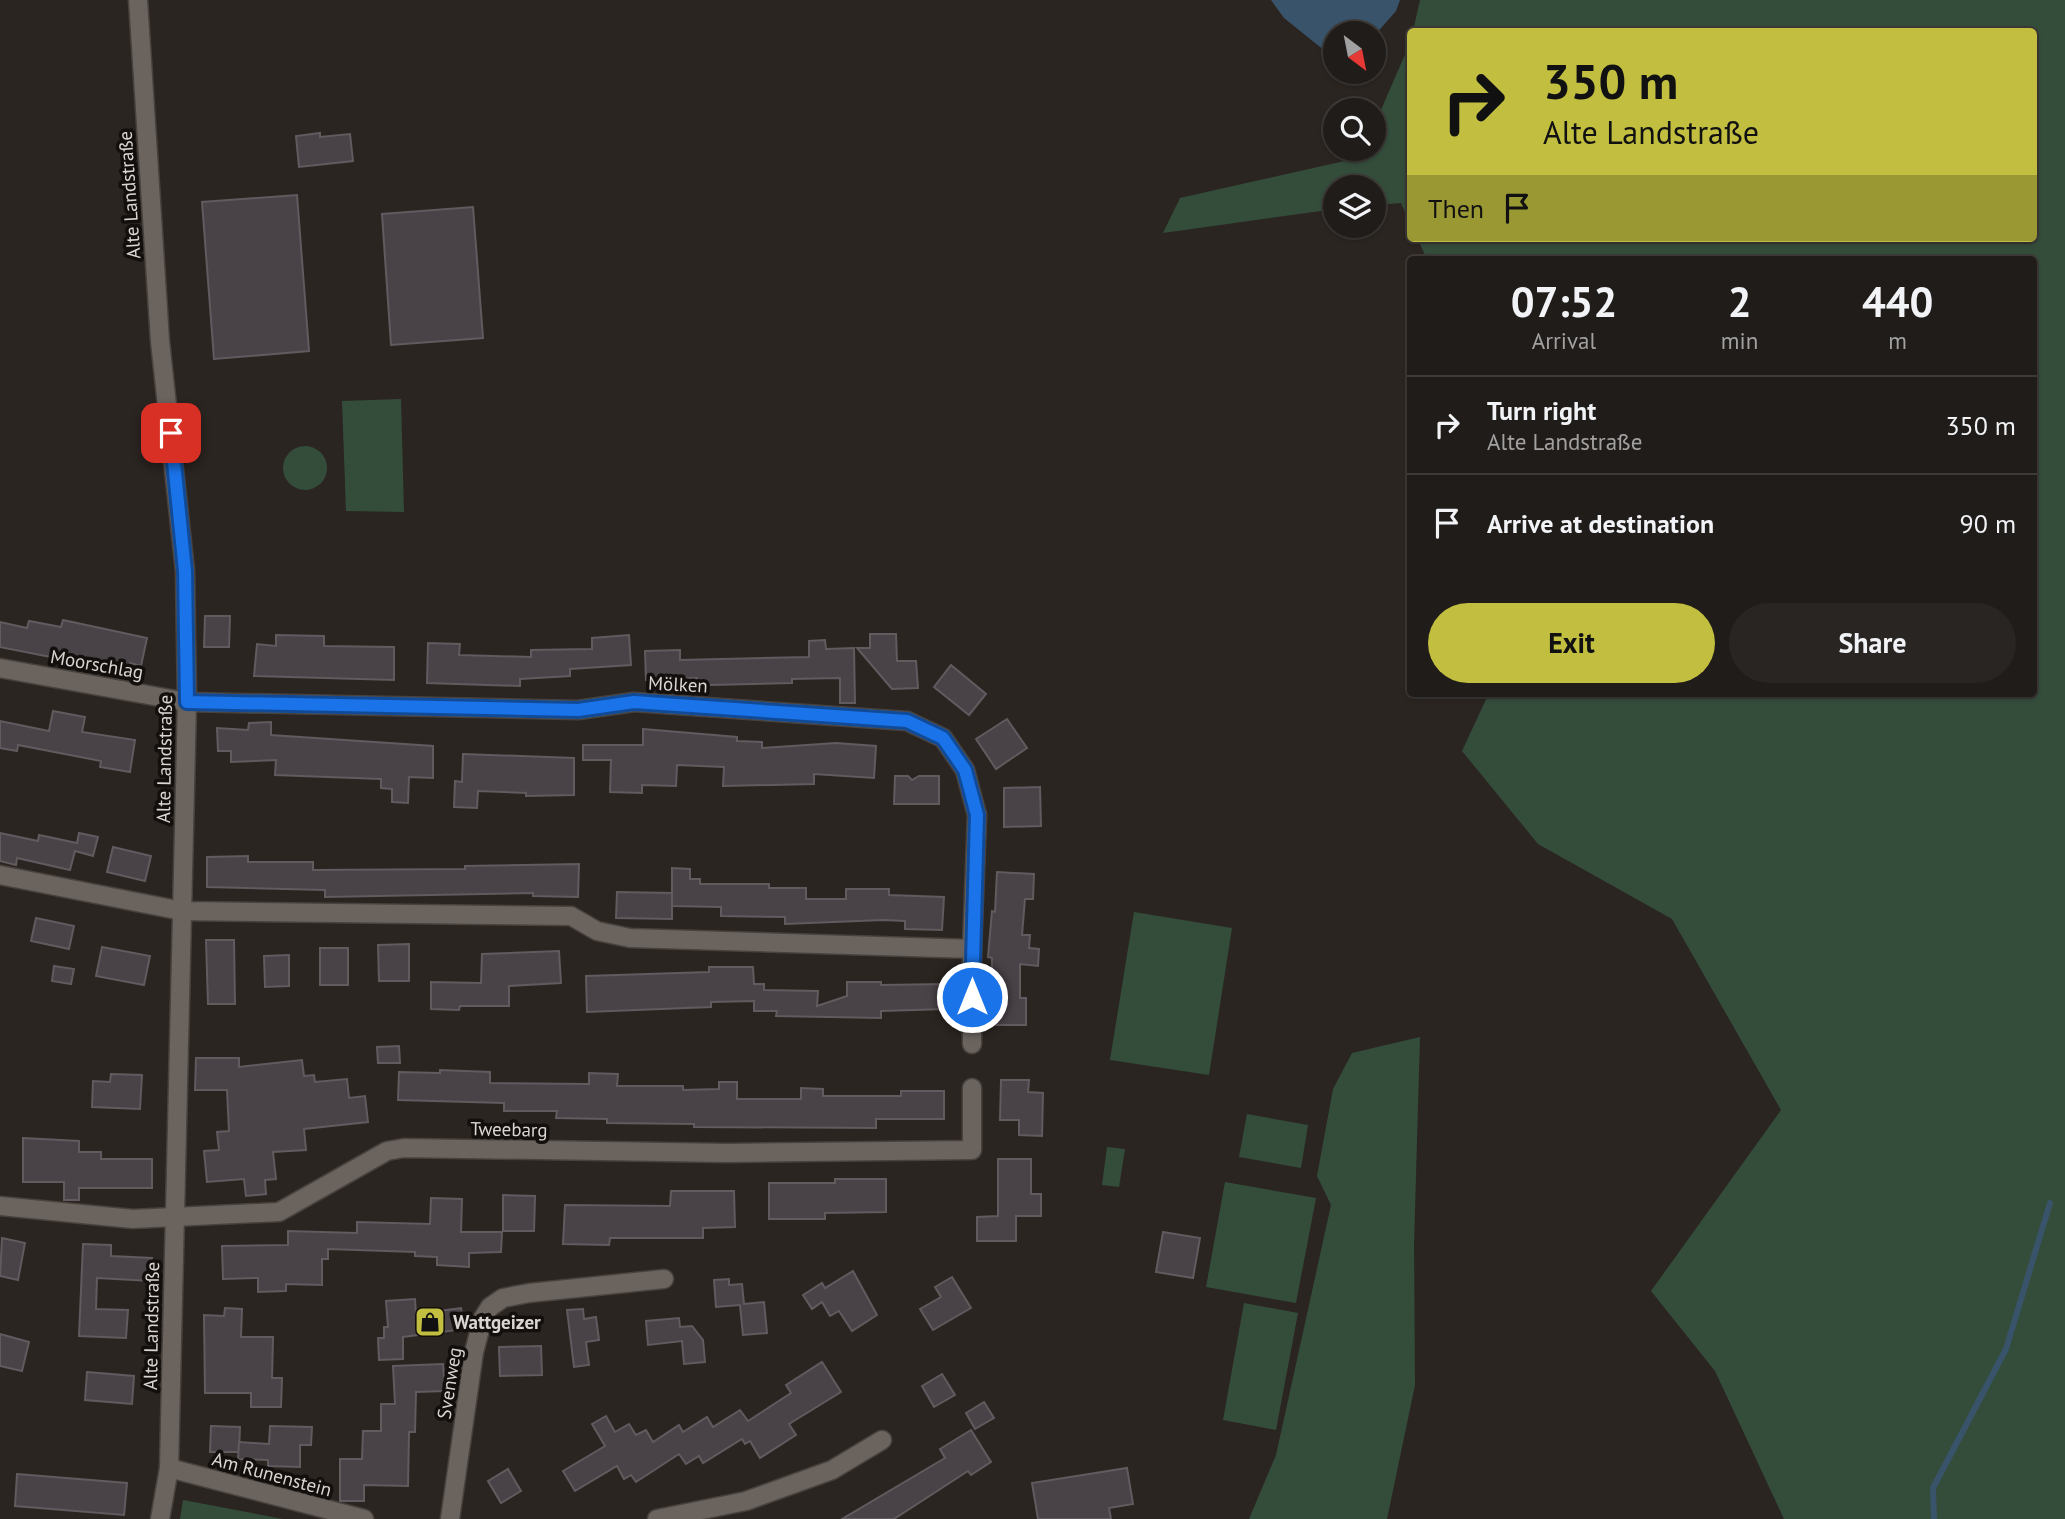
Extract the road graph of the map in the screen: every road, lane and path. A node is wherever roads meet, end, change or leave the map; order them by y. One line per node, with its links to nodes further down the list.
1 (138, 0): 3 (street, Alte Landstraße)
2 (0, 668): 3 (street, Moorschlag)
3 (187, 702): 5 (street, Alte Landstraße); 6 (street, Mölken)
4 (0, 875): 5 (street)
5 (182, 911): 6 (street); 10 (street, Alte Landstraße)
6 (972, 949): 7 (street, Mölken)
7 (972, 1044)
8 (972, 1088): 10 (street, Tweebarg)
9 (0, 1206): 10 (street, Tweebarg)
10 (173, 1217): 13 (street, Alte Landstraße)
11 (664, 1279): 16 (street, Svenweg)
12 (882, 1440): 17 (street)
13 (169, 1468): 14 (street, Alte Landstraße); 15 (street, Am Runenstein)
14 (160, 1519)
15 (364, 1519)
16 (450, 1519)
17 (657, 1519)

